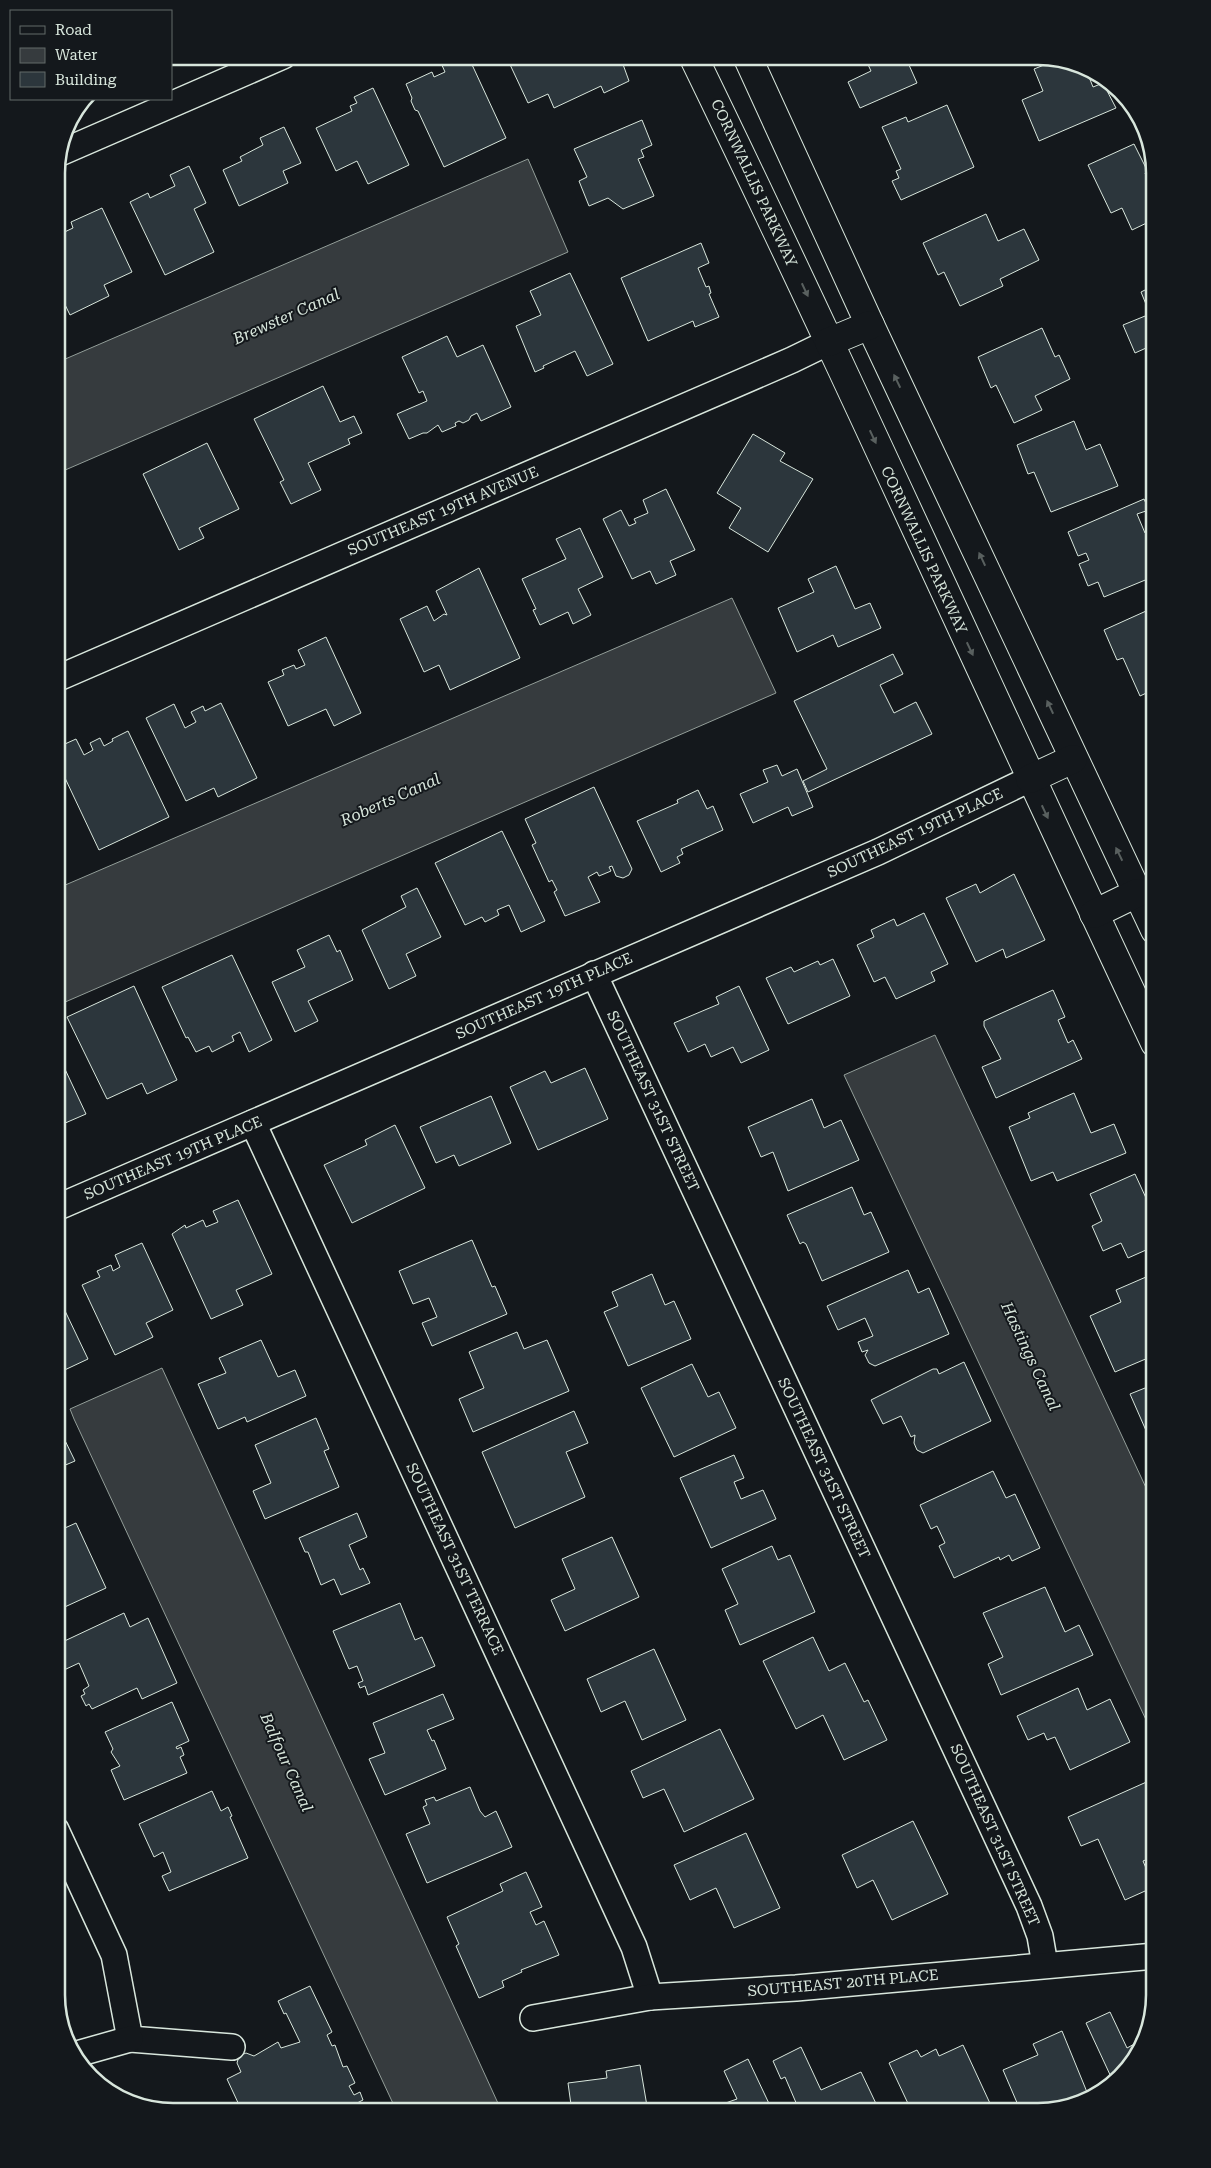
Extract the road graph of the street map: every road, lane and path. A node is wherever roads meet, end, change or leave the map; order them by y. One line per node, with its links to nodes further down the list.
1 (262, 65): 4 (street)
2 (697, 65): 6 (street, CORNWALLIS PARKWAY, one-way to 6)
3 (751, 65): 5 (street)
4 (68, 150)
5 (870, 326): 6 (street); 8 (street, one-way to 5)
6 (829, 342): 7 (street, SOUTHEAST 19TH AVENUE); 9 (street, CORNWALLIS PARKWAY, one-way to 9)
7 (65, 675)
8 (1074, 759): 9 (street); 10 (street, one-way to 8)
9 (1030, 780): 11 (street, CORNWALLIS PARKWAY, one-way to 11); 12 (street, SOUTHEAST 19TH PLACE)
10 (1146, 889): 11 (street)
11 (1094, 914): 13 (street, CORNWALLIS PARKWAY)
12 (594, 974): 14 (street, SOUTHEAST 19TH PLACE); 18 (street, SOUTHEAST 31ST STREET)
13 (1146, 1024)
14 (253, 1123): 15 (street, SOUTHEAST 19TH PLACE); 19 (street, SOUTHEAST 31ST TERRACE)
15 (65, 1204)
16 (65, 1849): 21 (street)
17 (1146, 1957): 18 (street, SOUTHEAST 20TH PLACE)
18 (1045, 1965): 19 (street, SOUTHEAST 20TH PLACE)
19 (650, 1997): 20 (street, SOUTHEAST 20TH PLACE)
20 (533, 2018)
21 (130, 2039): 22 (street); 23 (street)
22 (232, 2047)
23 (81, 2053)

